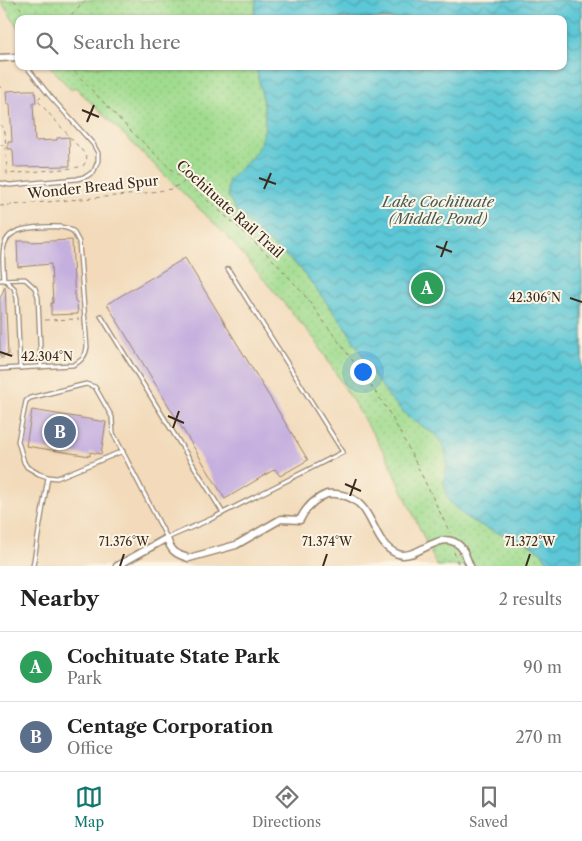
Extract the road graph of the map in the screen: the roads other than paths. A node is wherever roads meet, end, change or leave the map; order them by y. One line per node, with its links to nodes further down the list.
1 (15, 57): 2 (street)
2 (0, 58)
3 (29, 70): 4 (lane)
4 (0, 183)
5 (228, 269): 13 (lane)
6 (2, 280): 8 (lane); 8 (lane); 9 (lane)
7 (101, 316): 13 (lane)
8 (41, 367): 9 (lane)
9 (20, 368): 10 (lane)
10 (0, 369)
11 (122, 451): 12 (lane); 12 (lane); 14 (lane)
12 (48, 477): 15 (lane)
13 (223, 514): 14 (lane)
14 (167, 538): 16 (street); 17 (street)
15 (33, 566)
16 (117, 566)
17 (470, 566)

